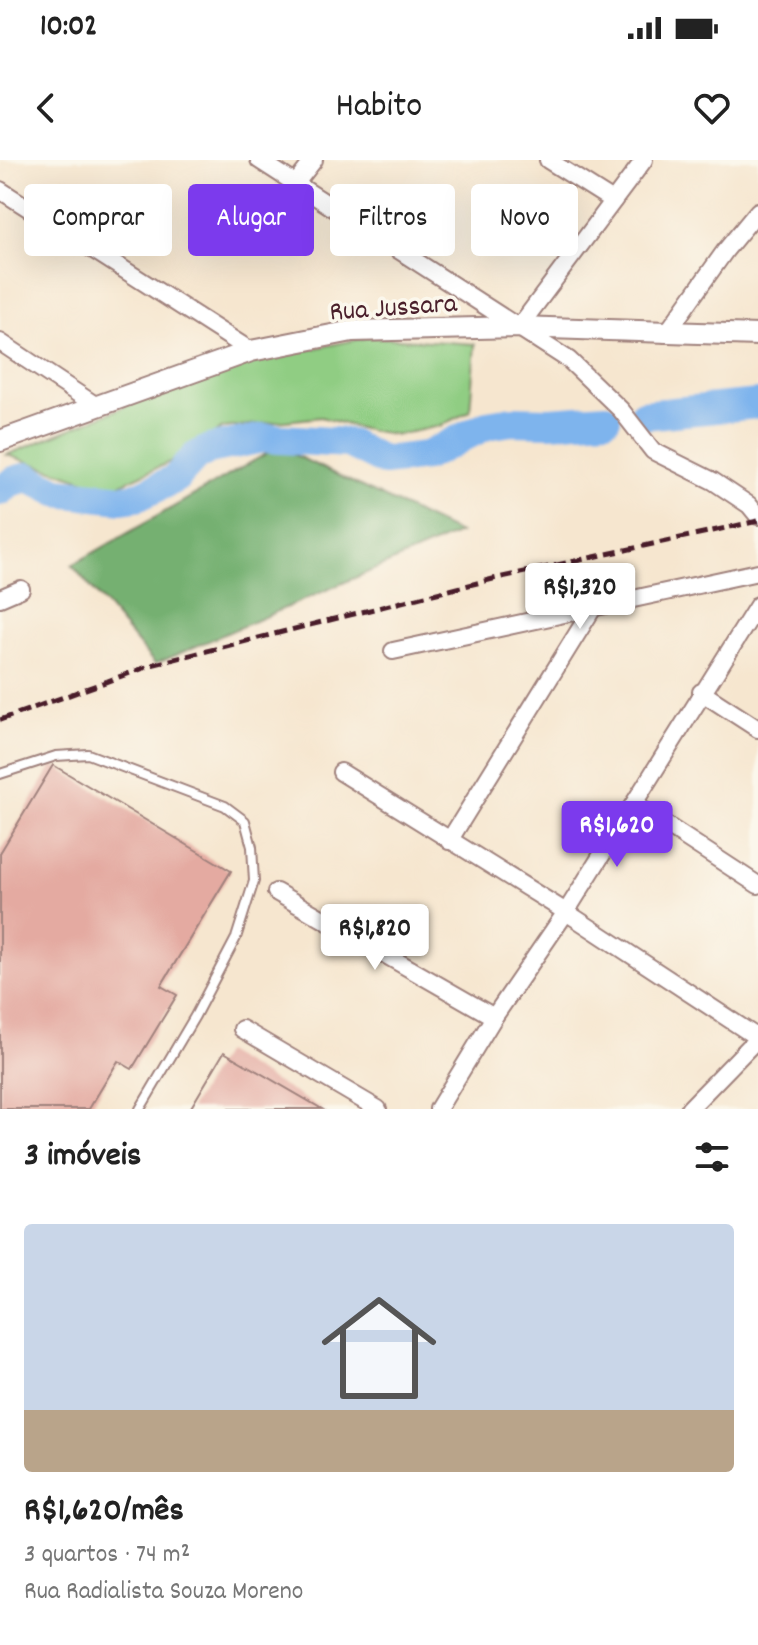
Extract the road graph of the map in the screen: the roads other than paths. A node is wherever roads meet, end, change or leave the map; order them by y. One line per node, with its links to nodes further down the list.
1 (259, 160): 5 (street)
2 (314, 160): 5 (street)
3 (548, 160): 7 (street)
4 (644, 160): 7 (street)
5 (296, 183): 9 (street)
6 (0, 190): 13 (street)
7 (613, 201): 9 (street)
8 (758, 211): 10 (street)
9 (519, 327): 10 (street, Rua Jussara); 13 (street, Rua Jussara); 16 (street)
10 (666, 334): 11 (street, Rua Jussara)
11 (758, 335)
12 (0, 342): 14 (street)
13 (251, 351): 14 (street, Rua Jussara)
14 (95, 405): 15 (street, Rua Jussara)
15 (0, 441)
16 (758, 516)
17 (758, 572): 21 (street)
18 (21, 589): 19 (street)
19 (0, 598)
20 (758, 605): 23 (street)
21 (593, 608): 22 (street); 28 (street)
22 (393, 651)
23 (701, 692): 24 (street); 27 (street)
24 (758, 729)
25 (341, 772): 28 (street)
26 (0, 774): 35 (lane)
27 (634, 804): 29 (street); 31 (street)
28 (449, 841): 31 (street)
29 (758, 885)
30 (276, 892): 32 (street)
31 (566, 912): 32 (street); 34 (street)
32 (494, 1017): 37 (street)
33 (242, 1029): 36 (street)
34 (758, 1038): 38 (street)
35 (140, 1109)
36 (378, 1109)
37 (438, 1109)
38 (689, 1109)

